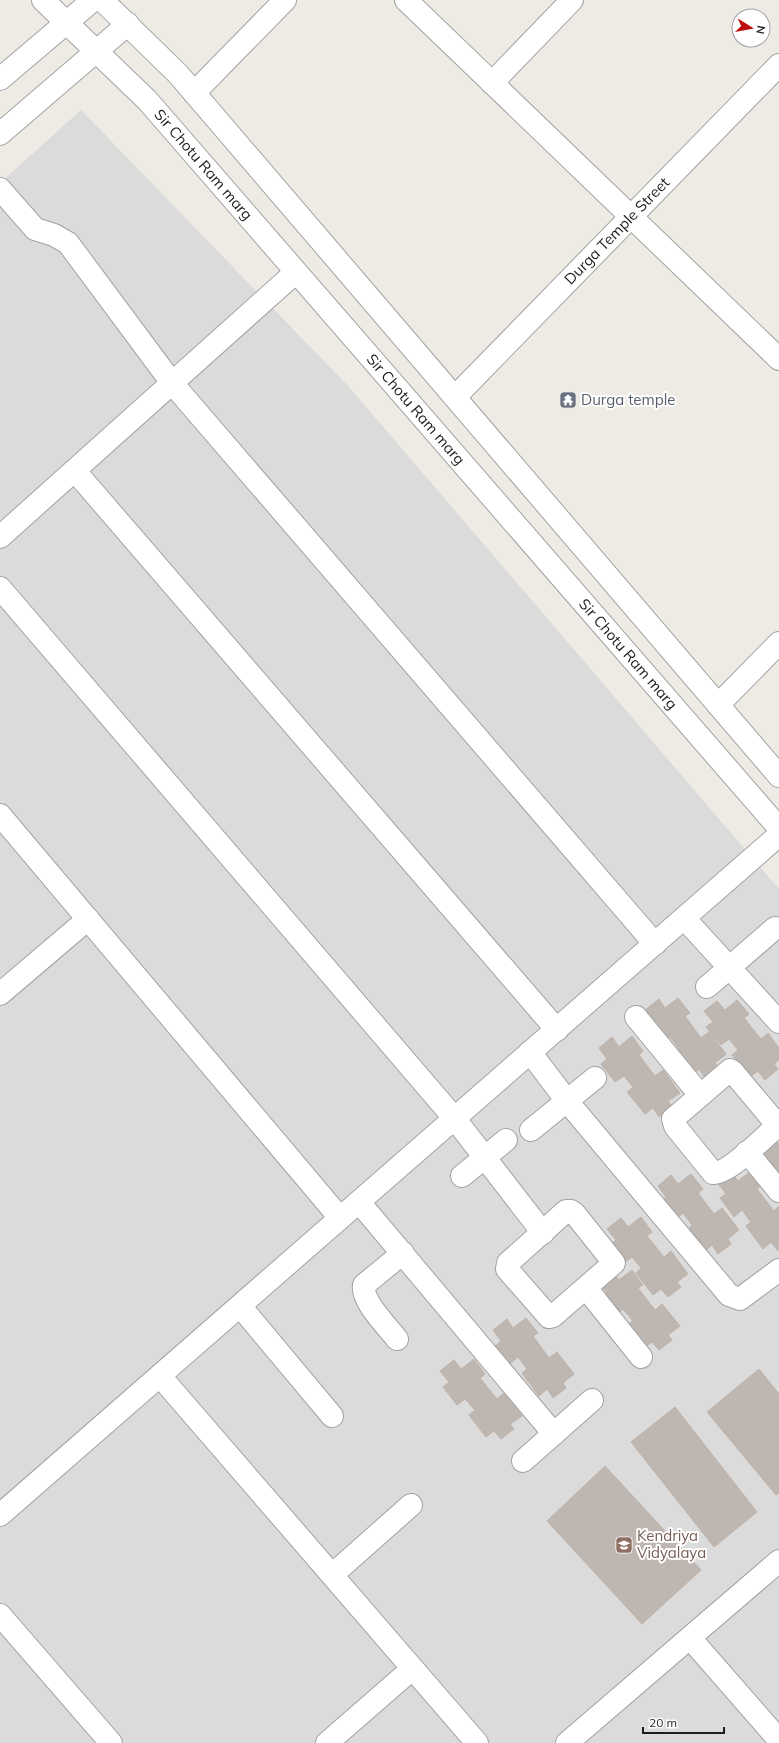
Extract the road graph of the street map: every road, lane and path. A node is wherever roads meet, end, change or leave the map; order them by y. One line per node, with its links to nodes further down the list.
1 (43, 0): 7 (street, Sir Chotu Ram marg)
2 (93, 0): 7 (street)
3 (102, 0): 8 (street)
4 (285, 0): 13 (street)
5 (406, 0): 12 (street)
6 (572, 0): 12 (street)
7 (66, 22): 9 (street, Sir Chotu Ram marg); 11 (street)
8 (128, 24): 9 (street); 13 (street)
9 (96, 50): 14 (street); 17 (street, Sir Chotu Ram marg)
10 (779, 65): 16 (street, Durga Temple Street)
11 (0, 79)
12 (492, 83): 16 (street)
13 (194, 93): 20 (street)
14 (0, 134)
15 (0, 189): 19 (street)
16 (631, 216): 18 (street); 20 (street, Durga Temple Street)
17 (296, 272): 19 (street); 28 (street, Sir Chotu Ram marg)
18 (778, 356)
19 (172, 383): 21 (street); 33 (street)
20 (454, 397): 25 (street)
21 (75, 471): 22 (street); 39 (street)
22 (0, 537)
23 (0, 588): 44 (street)
24 (779, 643): 25 (street)
25 (718, 705): 26 (street)
26 (779, 776)
27 (0, 814): 31 (street)
28 (779, 828)
29 (779, 835): 30 (street)
30 (684, 918): 33 (street); 34 (street)
31 (88, 920): 36 (street); 52 (street)
32 (775, 928): 34 (street)
33 (655, 944): 39 (street)
34 (730, 967): 35 (street); 38 (street)
35 (707, 987)
36 (0, 994)
37 (636, 1017): 42 (street)
38 (779, 1022)
39 (557, 1030): 40 (street)
40 (530, 1052): 43 (street); 44 (street)
41 (595, 1078): 43 (street)
42 (700, 1095): 47 (street); 47 (street)
43 (567, 1101): 45 (street); 55 (street)
44 (455, 1119): 48 (street); 51 (street)
45 (531, 1130)
46 (506, 1140): 48 (street)
47 (747, 1152): 50 (street)
48 (484, 1157): 49 (street); 53 (street)
49 (462, 1176)
50 (779, 1191)
51 (359, 1202): 52 (street); 54 (street)
52 (340, 1218): 57 (street)
53 (542, 1233): 56 (street); 56 (street)
54 (402, 1253): 58 (street); 63 (street)
55 (779, 1270)
56 (586, 1288): 59 (street)
57 (240, 1306): 60 (street); 62 (street)
58 (397, 1339)
59 (641, 1357)
60 (160, 1376): 66 (street); 68 (street)
61 (592, 1400): 63 (street)
62 (332, 1416)
63 (554, 1434): 64 (street)
64 (523, 1461)
65 (411, 1505): 68 (street)
66 (0, 1516)
67 (779, 1561): 70 (street)
68 (332, 1575): 71 (street)
69 (0, 1615): 73 (street)
70 (690, 1638): 72 (street); 76 (street)
71 (412, 1669): 74 (street); 75 (street)
72 (779, 1740)
73 (111, 1743)
74 (327, 1743)
75 (477, 1743)
76 (567, 1743)

